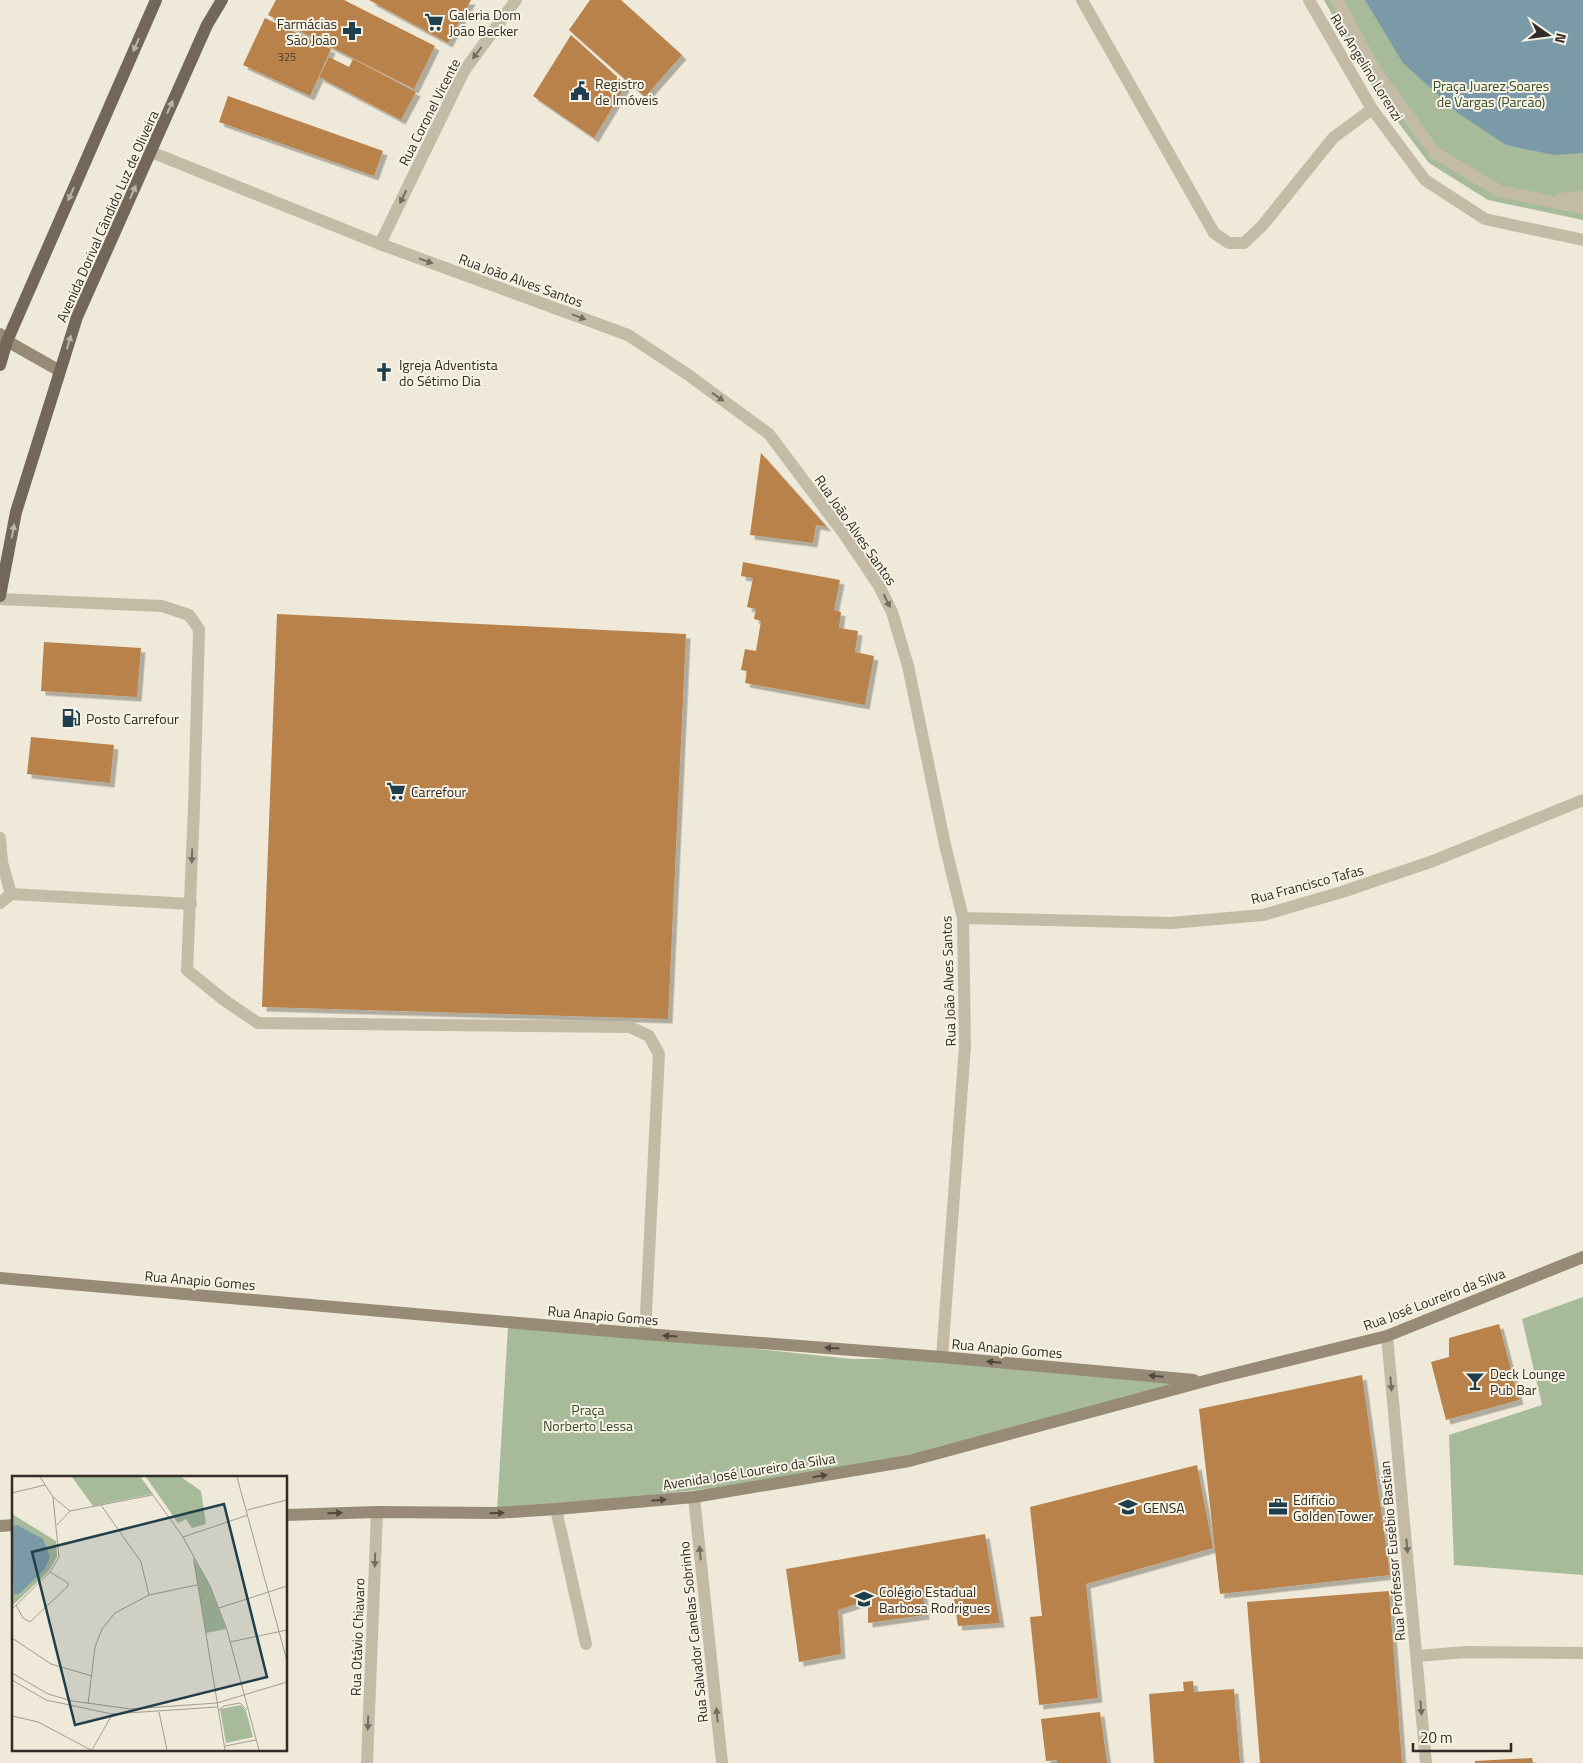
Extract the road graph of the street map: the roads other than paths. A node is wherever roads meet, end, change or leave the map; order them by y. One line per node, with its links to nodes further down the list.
1 (156, 0): 14 (main road, one-way to 14)
2 (222, 0): 8 (main road, Avenida Dorival Cândido Luz de Oliveira, one-way to 2)
3 (516, 0): 13 (street, Rua Coronel Vicente, one-way to 13)
4 (1082, 0): 7 (street)
5 (1309, 0): 7 (street, Rua Angelino Lorenzi)
6 (1336, 0): 10 (street)
7 (1372, 109): 12 (street, Rua Angelino Lorenzi)
8 (151, 152): 13 (street, Rua João Alves Santos); 16 (main road, Avenida Dorival Cândido Luz de Oliveira, one-way to 8)
9 (1583, 197): 10 (street)
10 (1543, 200): 11 (street)
11 (1583, 208)
12 (1583, 240)
13 (380, 244): 23 (street, Rua João Alves Santos, one-way to 23)
14 (4, 337): 15 (main road); 16 (main road)
15 (0, 365)
16 (60, 371): 17 (main road, Avenida Dorival Cândido Luz de Oliveira, one-way to 16)
17 (0, 597): 22 (street, one-way to 22)
18 (1583, 800): 23 (street, Rua Francisco Tafas)
19 (0, 838): 20 (street)
20 (11, 894): 21 (street); 22 (street)
21 (0, 903)
22 (191, 904): 26 (street)
23 (963, 918): 28 (street, Rua João Alves Santos)
24 (1583, 1257): 27 (main road, Rua José Loureiro da Silva)
25 (0, 1278): 26 (main road, Rua Anapio Gomes)
26 (645, 1334): 28 (main road, Rua Anapio Gomes, one-way to 26)
27 (1387, 1336): 29 (main road, Rua José Loureiro da Silva); 36 (street, Rua Professor Eusébio Bastian, one-way to 36)
28 (942, 1357): 29 (main road, Rua Anapio Gomes, one-way to 28)
29 (1204, 1381): 30 (main road, Avenida José Loureiro da Silva, one-way to 29)
30 (694, 1497): 31 (main road, Avenida José Loureiro da Silva, one-way to 30); 38 (street, Rua Salvador Canelas Sobrinho, one-way to 30)
31 (556, 1509): 32 (main road, Avenida José Loureiro da Silva, one-way to 31); 34 (street)
32 (377, 1512): 33 (main road, Avenida José Loureiro da Silva, one-way to 32); 37 (street, Rua Otávio Chiavaro, one-way to 37)
33 (288, 1515)
34 (586, 1644)
35 (1583, 1654): 36 (street)
36 (1417, 1656): 39 (street, Rua Professor Eusébio Bastian, one-way to 39)
37 (367, 1763)
38 (722, 1763)
39 (1426, 1763)

